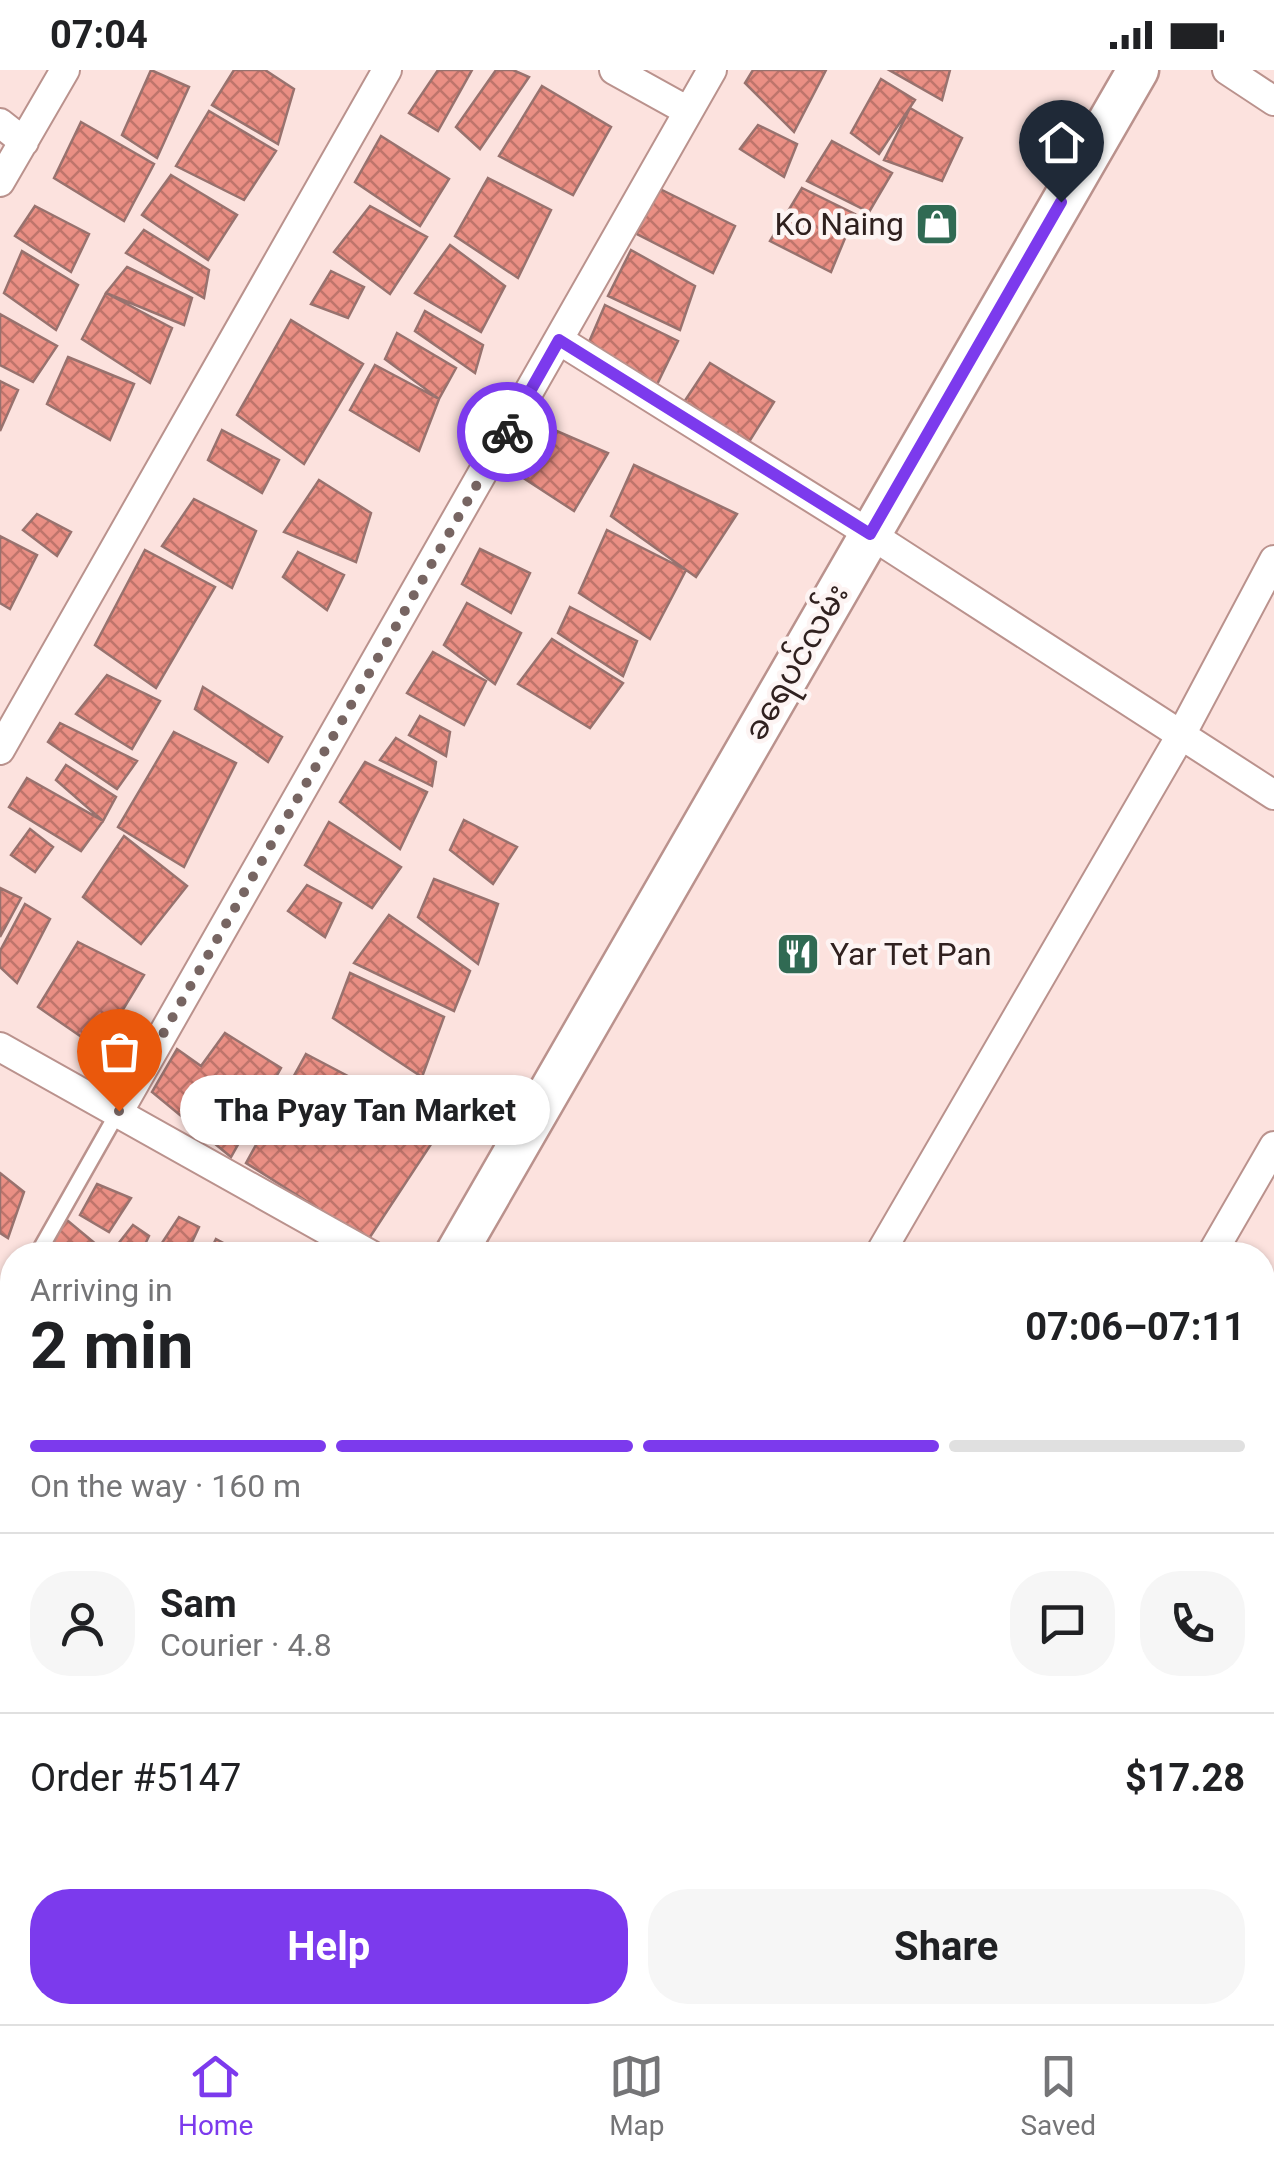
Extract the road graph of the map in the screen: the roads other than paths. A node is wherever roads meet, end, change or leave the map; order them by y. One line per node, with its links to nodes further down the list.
1 (65, 70): 10 (street)
2 (388, 70): 16 (street)
3 (614, 70): 8 (street)
4 (712, 70): 8 (street)
5 (1138, 70): 13 (main road, ခရေပင်လမ်း)
6 (1227, 70): 7 (street)
7 (1274, 100)
8 (688, 111): 12 (street)
9 (0, 123): 10 (street)
10 (24, 142): 11 (street)
11 (0, 182)
12 (559, 340): 13 (street); 19 (street)
13 (870, 534): 15 (street); 23 (main road, ခရေပင်လမ်း)
14 (1274, 560): 15 (street)
15 (1181, 735): 17 (street); 24 (street)
16 (0, 750)
17 (1274, 795)
18 (0, 1046): 19 (street)
19 (119, 1111): 21 (lane); 22 (street)
20 (1274, 1146): 25 (street)
21 (44, 1242)
22 (348, 1242)
23 (462, 1242)
24 (887, 1242)
25 (1219, 1242)

